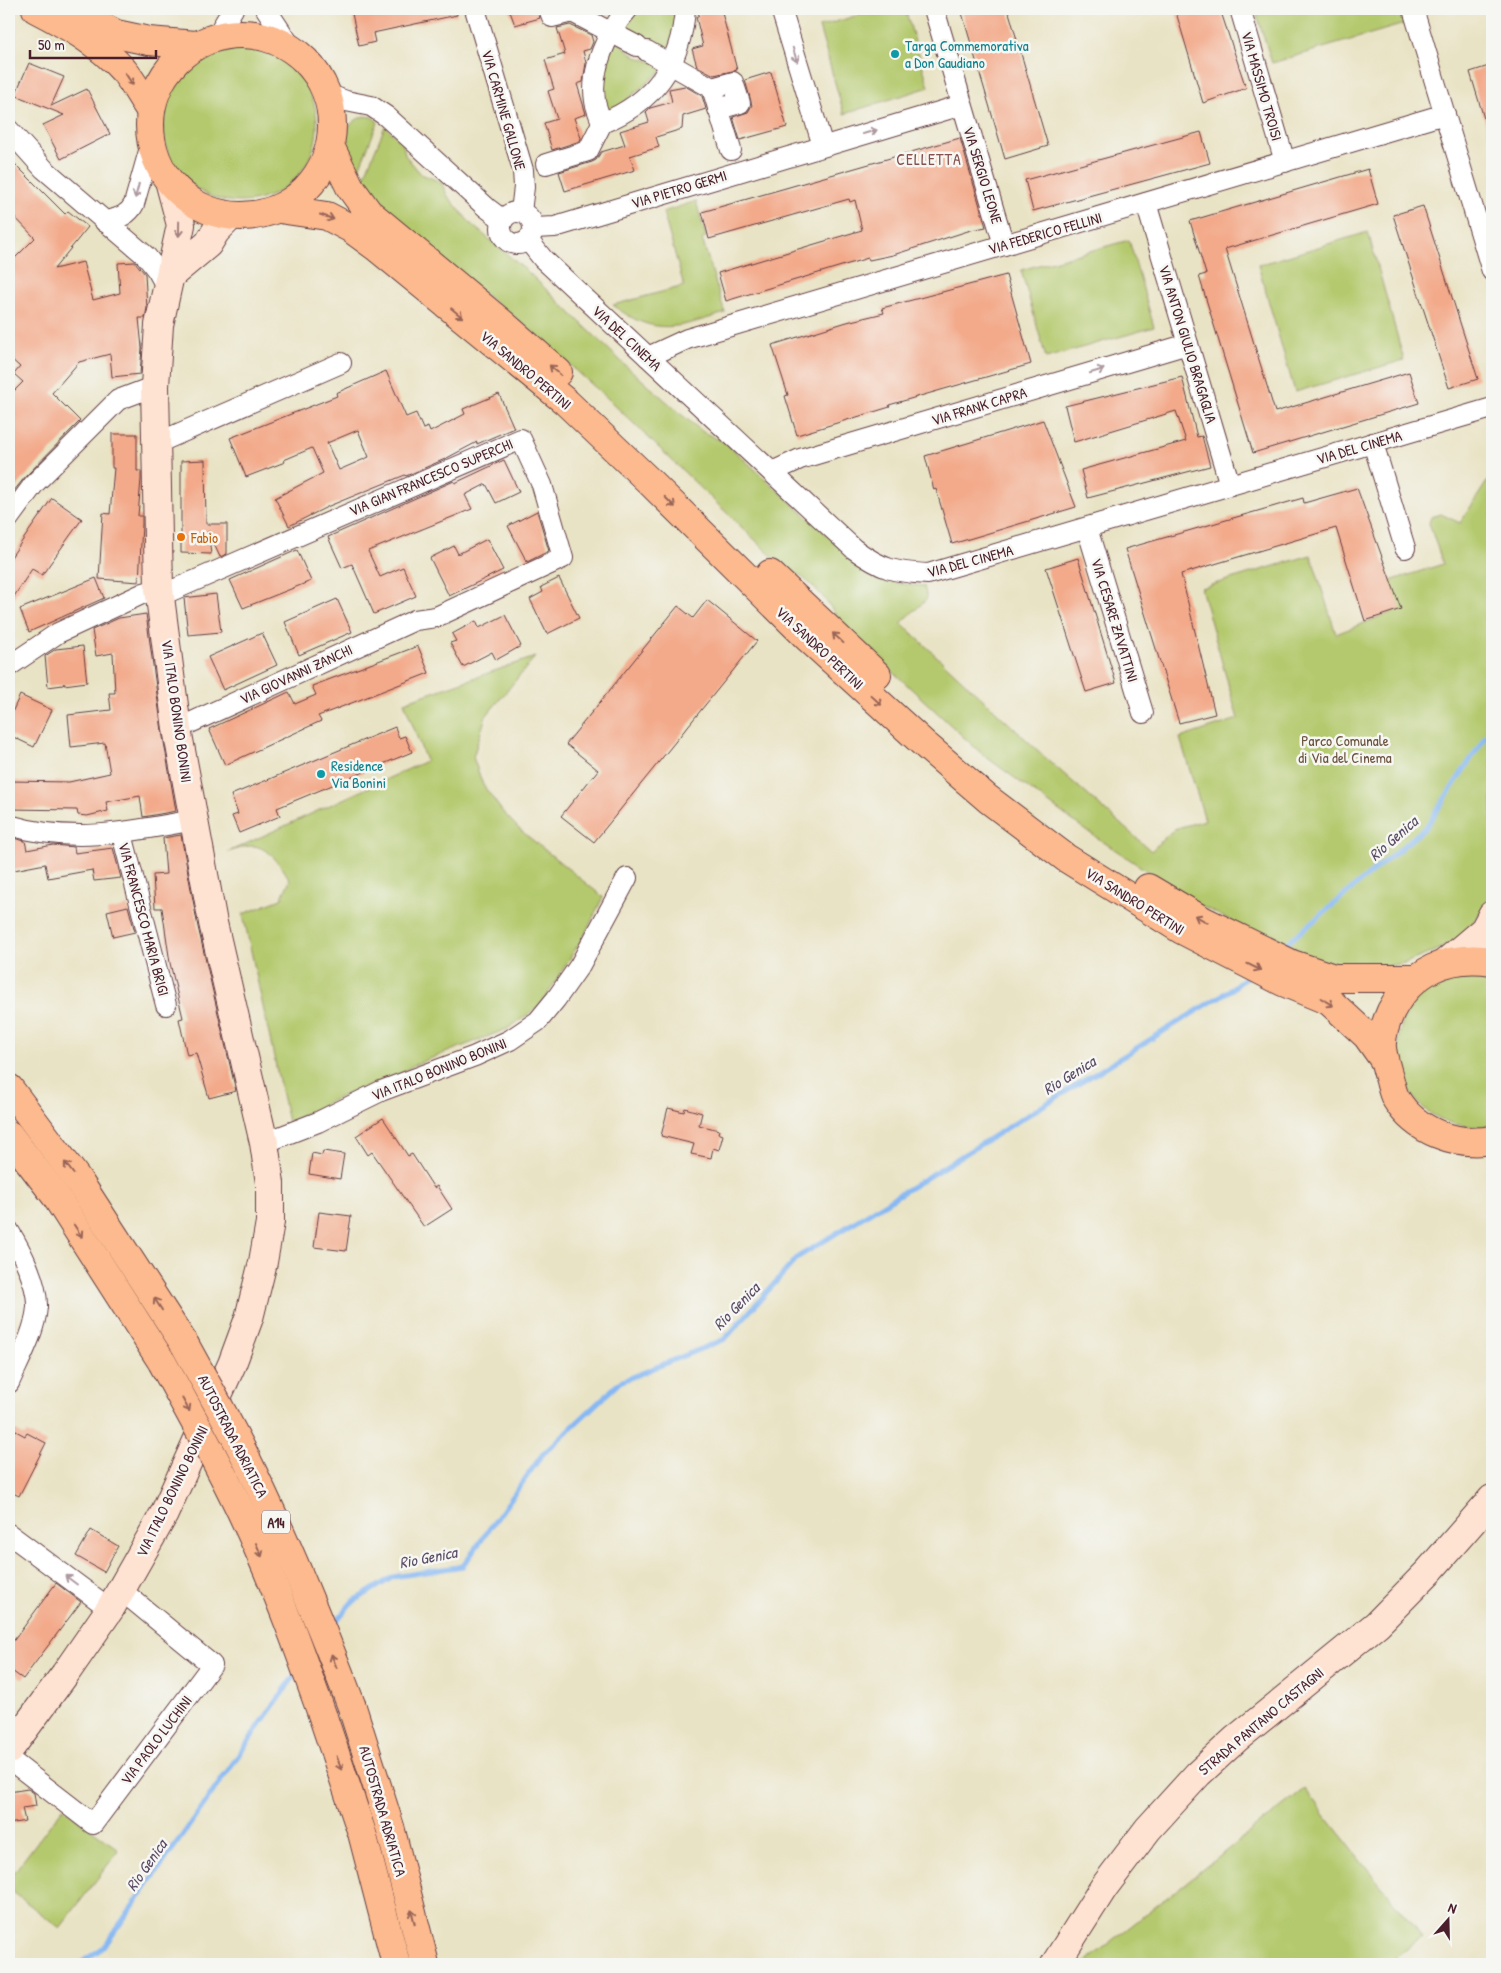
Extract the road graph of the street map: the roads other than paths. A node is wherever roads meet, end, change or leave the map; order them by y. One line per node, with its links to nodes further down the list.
1 (36, 9): 20 (main road, one-way to 20)
2 (68, 9): 15 (main road)
3 (233, 9): 15 (street)
4 (266, 9): 16 (street)
5 (475, 9): 34 (street, VIA CARMINE GALLONE)
6 (549, 9): 13 (street)
7 (628, 9): 14 (street)
8 (685, 9): 17 (street)
9 (780, 9): 26 (street, one-way to 26)
10 (934, 9): 19 (street, VIA SERGIO LEONE)
11 (1240, 9): 28 (street, VIA MASSIMO TROISI)
12 (1413, 9): 21 (street)
13 (571, 10): 14 (street)
14 (611, 32): 17 (street); 22 (street)
15 (206, 41): 16 (main road); 20 (main road)
16 (294, 51): 18 (main road)
17 (671, 64): 22 (street); 27 (street)
18 (327, 94): 25 (main road); 34 (street, VIA DEL CINEMA)
19 (962, 105): 26 (street, VIA PIETRO GERMI, one-way to 19); 37 (street, VIA SERGIO LEONE)
20 (150, 110): 24 (main road)
21 (1445, 114): 28 (street, VIA FEDERICO FELLINI); 38 (street)
22 (602, 123): 29 (street)
23 (9, 130): 35 (street)
24 (151, 144): 30 (main road); 35 (street, one-way to 35)
25 (330, 146): 32 (main road); 62 (main road, VIA SANDRO PERTINI, one-way to 25)
26 (823, 146): 36 (street, VIA PIETRO GERMI)
27 (731, 150)
28 (1285, 162): 31 (street, VIA FEDERICO FELLINI)
29 (546, 164)
30 (170, 184): 33 (main road); 39 (main road, VIA ITALO BONINO BONINI, one-way to 39)
31 (1146, 203): 37 (street, VIA FEDERICO FELLINI); 40 (street, VIA ANTON GIULIO BRAGAGLIA)
32 (279, 208): 33 (main road); 62 (main road, VIA SANDRO PERTINI, one-way to 62)
33 (231, 216): 39 (main road)
34 (512, 216): 36 (street, VIA DEL CINEMA); 36 (street)
35 (105, 222): 39 (street)
36 (531, 234): 41 (street, VIA DEL CINEMA)
37 (1004, 245): 41 (street, VIA FEDERICO FELLINI)
38 (1492, 271)
39 (170, 281): 43 (main road, VIA ITALO BONINO BONINI)
40 (1188, 344): 47 (street, VIA FRANK CAPRA, one-way to 40); 48 (street, VIA ANTON GIULIO BRAGAGLIA)
41 (648, 357): 47 (street, VIA DEL CINEMA)
42 (341, 363): 46 (street)
43 (155, 386): 46 (main road, VIA ITALO BONINO BONINI); 49 (street)
44 (1492, 408): 45 (street, VIA DEL CINEMA)
45 (1373, 443): 48 (street, VIA DEL CINEMA); 51 (street)
46 (155, 444): 52 (main road, VIA ITALO BONINO BONINI)
47 (772, 472): 50 (street, VIA DEL CINEMA)
48 (1230, 485): 50 (street, VIA DEL CINEMA)
49 (9, 518)
50 (1087, 528): 55 (street, VIA CESARE ZAVATTINI)
51 (1405, 548)
52 (159, 590): 53 (street, VIA GIAN FRANCESCO SUPERCHI); 54 (street); 56 (main road, VIA ITALO BONINO BONINI)
53 (415, 620): 56 (street, VIA GIOVANNI ZANCHI)
54 (9, 666)
55 (1143, 713)
56 (177, 729): 57 (main road, VIA ITALO BONINO BONINI)
57 (194, 820): 59 (street); 72 (main road, VIA ITALO BONINO BONINI)
58 (9, 825): 59 (street)
59 (122, 834): 67 (street, VIA FRANCESCO MARIA BRIGI)
60 (627, 878): 72 (street, VIA ITALO BONINO BONINI)
61 (1492, 914): 64 (main road)
62 (1234, 947): 65 (main road, VIA SANDRO PERTINI)
63 (1492, 961): 64 (main road)
64 (1444, 963): 66 (main road)
65 (1288, 973): 66 (main road, VIA SANDRO PERTINI); 68 (main road, VIA SANDRO PERTINI, one-way to 68)
66 (1417, 978): 68 (main road)
67 (166, 1005)
68 (1384, 1060): 71 (main road)
69 (9, 1088): 81 (main road, AUTOSTRADA ADRIATICA / A14, one-way to 69, bridge)
70 (9, 1135): 80 (main road, AUTOSTRADA ADRIATICA / A14, one-way to 80, bridge)
71 (1492, 1140)
72 (264, 1143): 77 (main road, VIA ITALO BONINO BONINI)
73 (9, 1231): 74 (street)
74 (9, 1384)
75 (1492, 1499): 82 (main road, STRADA PANTANO CASTAGNI)
76 (9, 1534): 77 (street, one-way to 76)
77 (116, 1600): 78 (main road, VIA ITALO BONINO BONINI); 79 (street, VIA PAOLO LUCHINI)
78 (9, 1750)
79 (9, 1759)
80 (396, 1964)
81 (425, 1964)
82 (1055, 1964)

